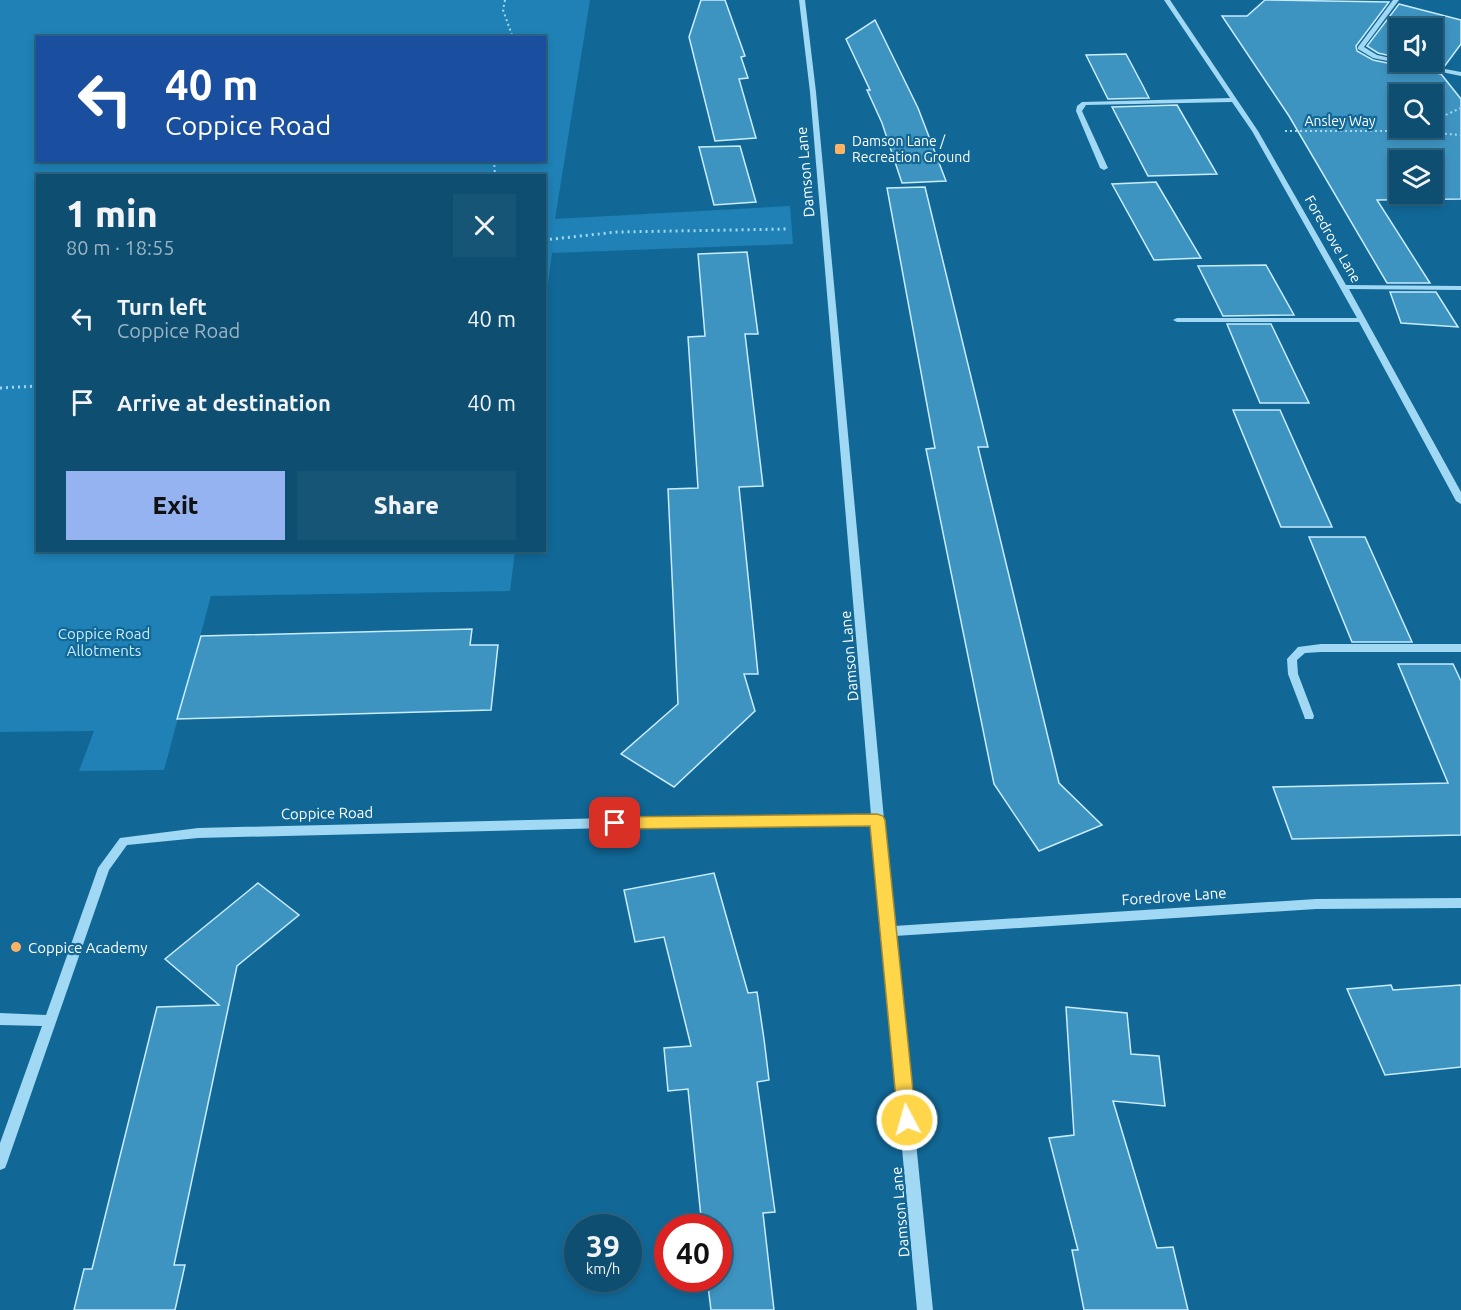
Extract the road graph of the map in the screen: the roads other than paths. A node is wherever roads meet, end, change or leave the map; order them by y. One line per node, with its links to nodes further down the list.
1 (802, 0): 14 (street, Damson Lane)
2 (1167, 0): 5 (street, Foredrove Lane)
3 (1396, 0): 4 (street)
4 (1461, 74)
5 (1235, 100): 6 (street); 7 (street, Foredrove Lane)
6 (1104, 168)
7 (1343, 287): 8 (street); 10 (street, Foredrove Lane)
8 (1461, 288)
9 (1177, 320): 10 (street)
10 (1362, 320): 11 (street, Foredrove Lane)
11 (1461, 501)
12 (1461, 648): 13 (street)
13 (1309, 716)
14 (877, 820): 16 (street, Damson Lane); 18 (street, Coppice Road)
15 (1461, 903): 16 (street, Foredrove Lane)
16 (889, 931): 20 (street, Damson Lane)
17 (0, 1019): 18 (street)
18 (50, 1021): 19 (street, Coppice Road)
19 (0, 1164)
20 (925, 1310)

